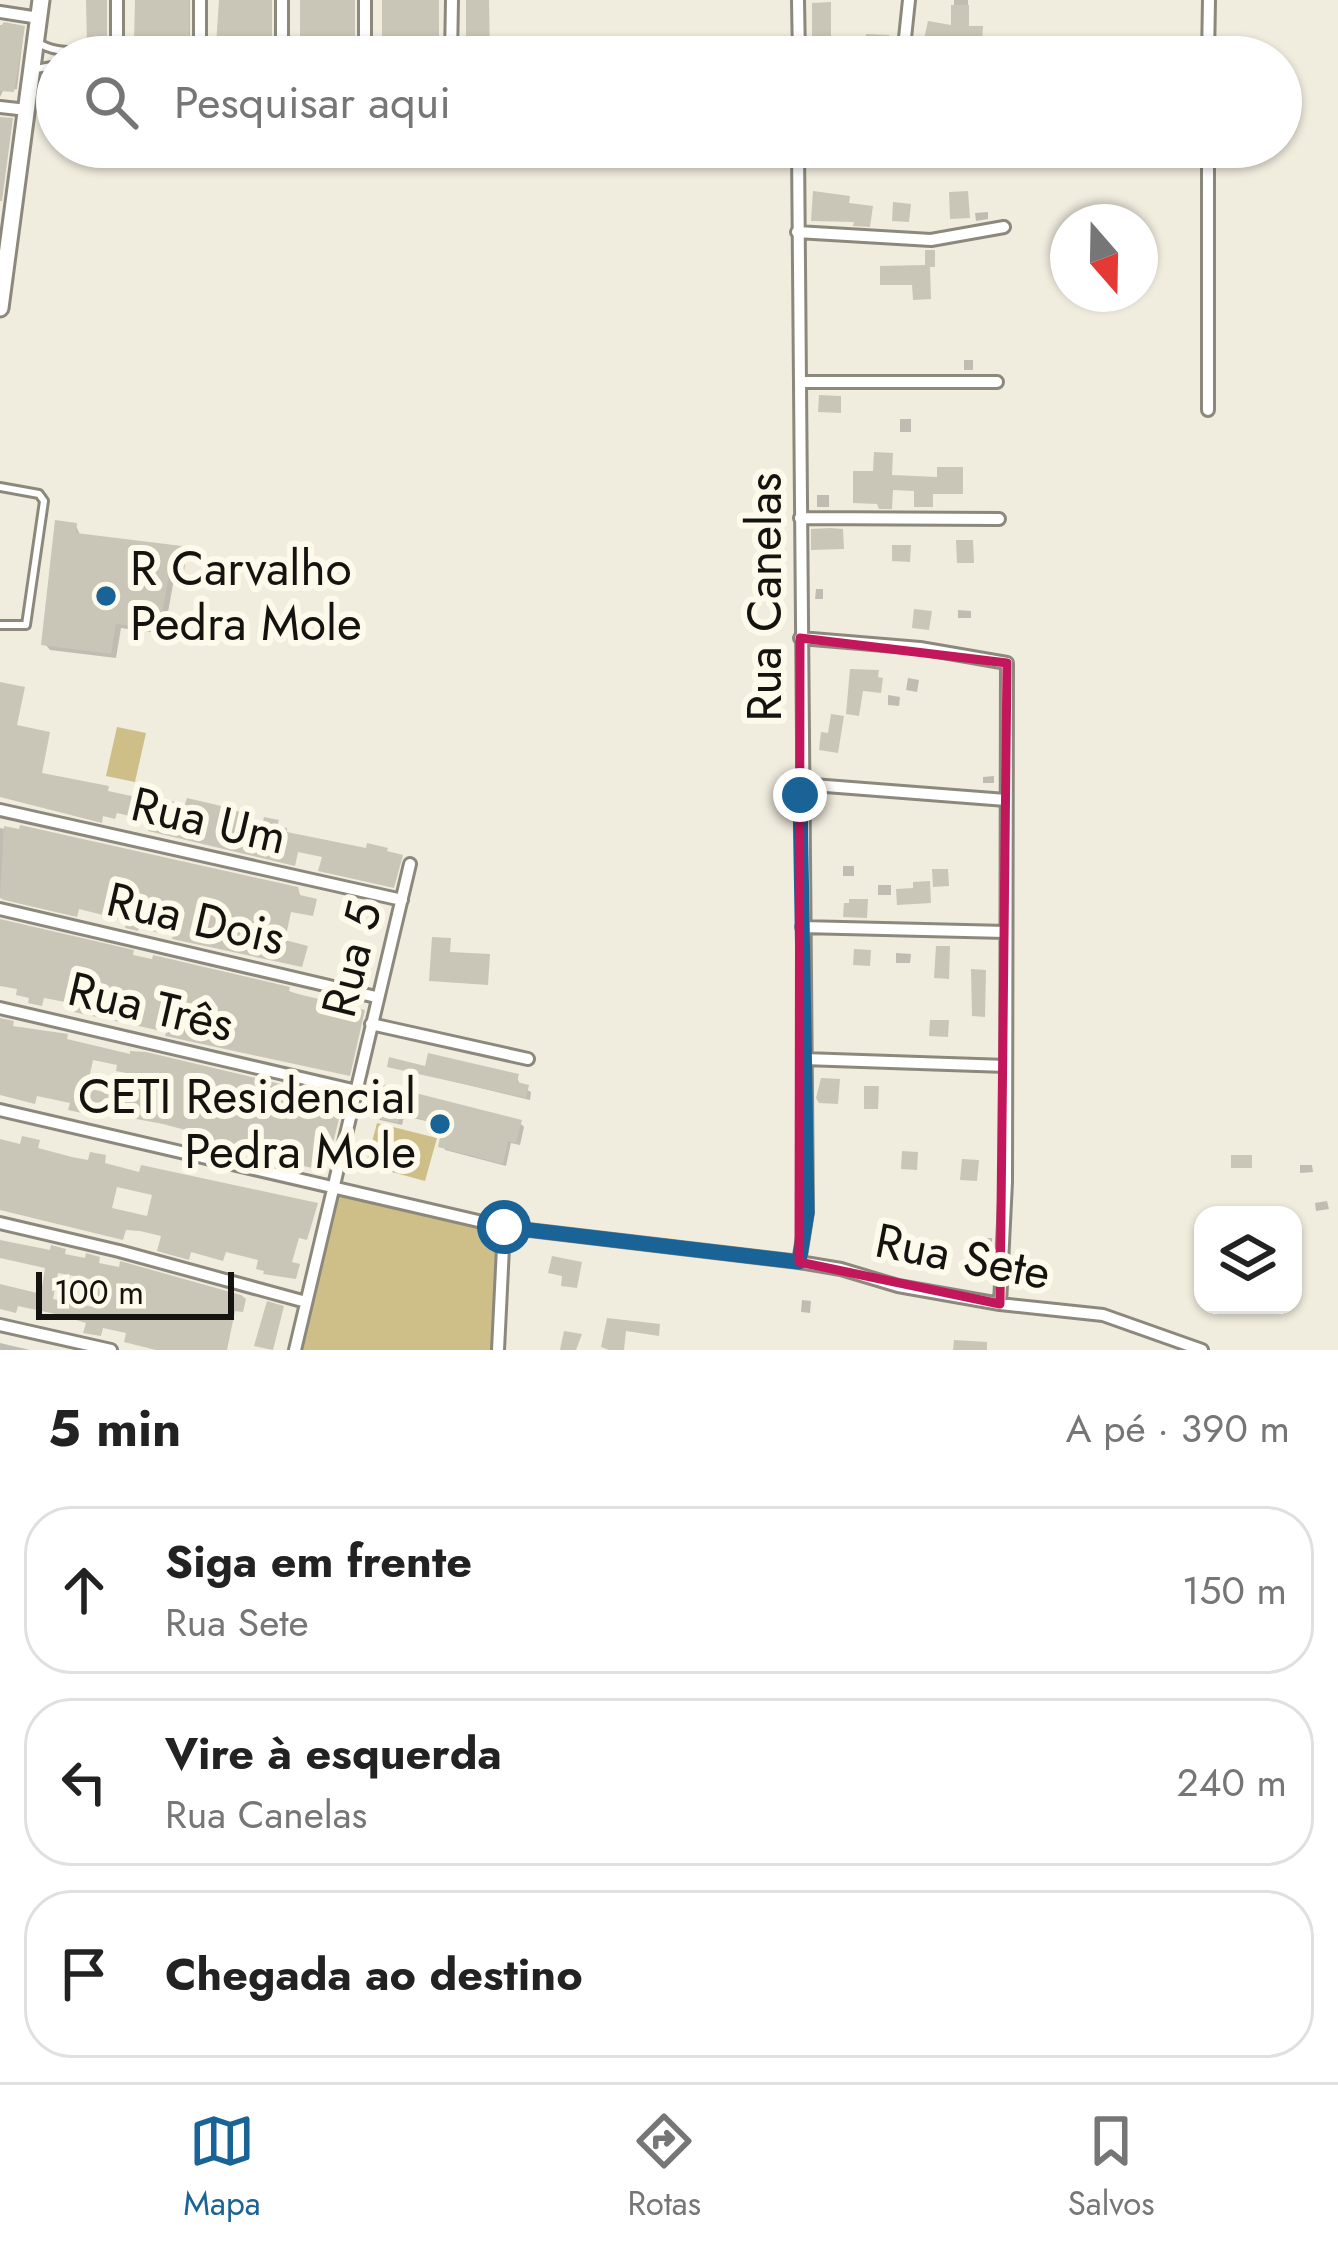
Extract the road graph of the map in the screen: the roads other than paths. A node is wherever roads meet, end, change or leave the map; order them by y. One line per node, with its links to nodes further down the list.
1 (41, 0): 11 (street)
2 (117, 0): 13 (street)
3 (200, 0): 14 (street)
4 (282, 0): 15 (street)
5 (365, 0): 16 (street)
6 (452, 0): 17 (street)
7 (798, 0): 18 (street)
8 (909, 0): 19 (street)
9 (1209, 0): 20 (street)
10 (0, 12): 11 (street)
11 (39, 18): 12 (street)
12 (37, 36)
13 (116, 36)
14 (200, 36)
15 (282, 36)
16 (365, 36)
17 (452, 36)
18 (799, 36)
19 (905, 36)
20 (1208, 36)
21 (36, 40): 23 (street)
22 (36, 69): 23 (lane)
23 (32, 70): 25 (street)
24 (0, 107): 25 (street)
25 (27, 110): 28 (street)
26 (798, 168): 30 (street, Rua Canelas)
27 (1208, 168): 34 (street)
28 (7, 205): 31 (street)
29 (1004, 227): 30 (street)
30 (797, 232): 32 (street, Rua Canelas)
31 (0, 308)
32 (801, 382): 33 (street); 36 (street, Rua Canelas)
33 (997, 382)
34 (1208, 410)
35 (0, 487): 38 (lane)
36 (800, 518): 37 (street); 39 (street, Rua Canelas)
37 (999, 519)
38 (0, 625)
39 (800, 638): 40 (street, Rua Canelas); 41 (street)
40 (800, 784): 41 (street); 46 (street, Rua Canelas)
41 (1006, 800): 47 (street)
42 (0, 810): 44 (street, Rua Um)
43 (410, 865): 44 (street, Rua 5)
44 (402, 900): 48 (street, Rua 5)
45 (0, 909): 48 (street, Rua Dois)
46 (802, 927): 47 (street); 52 (street, Rua Canelas)
47 (1006, 932): 53 (street)
48 (376, 997): 50 (street, Rua 5)
49 (0, 1008): 54 (street, Rua Três)
50 (371, 1024): 51 (street); 54 (street, Rua 5)
51 (528, 1059)
52 (804, 1059): 53 (street); 59 (street, Rua Canelas)
53 (1006, 1066): 61 (street)
54 (357, 1091): 56 (street, Rua 5)
55 (0, 1110): 56 (street, Rua Sete)
56 (332, 1188): 58 (street, Rua Sete); 60 (street, Rua 5)
57 (0, 1223): 60 (street)
58 (504, 1227): 59 (street, Rua Sete); 65 (street)
59 (799, 1262): 61 (street, Rua Sete)
60 (306, 1302): 64 (street, Rua 5)
61 (1000, 1304): 66 (street, Rua Sete)
62 (0, 1325): 63 (street)
63 (111, 1350)
64 (295, 1350)
65 (498, 1350)
66 (1202, 1350)

